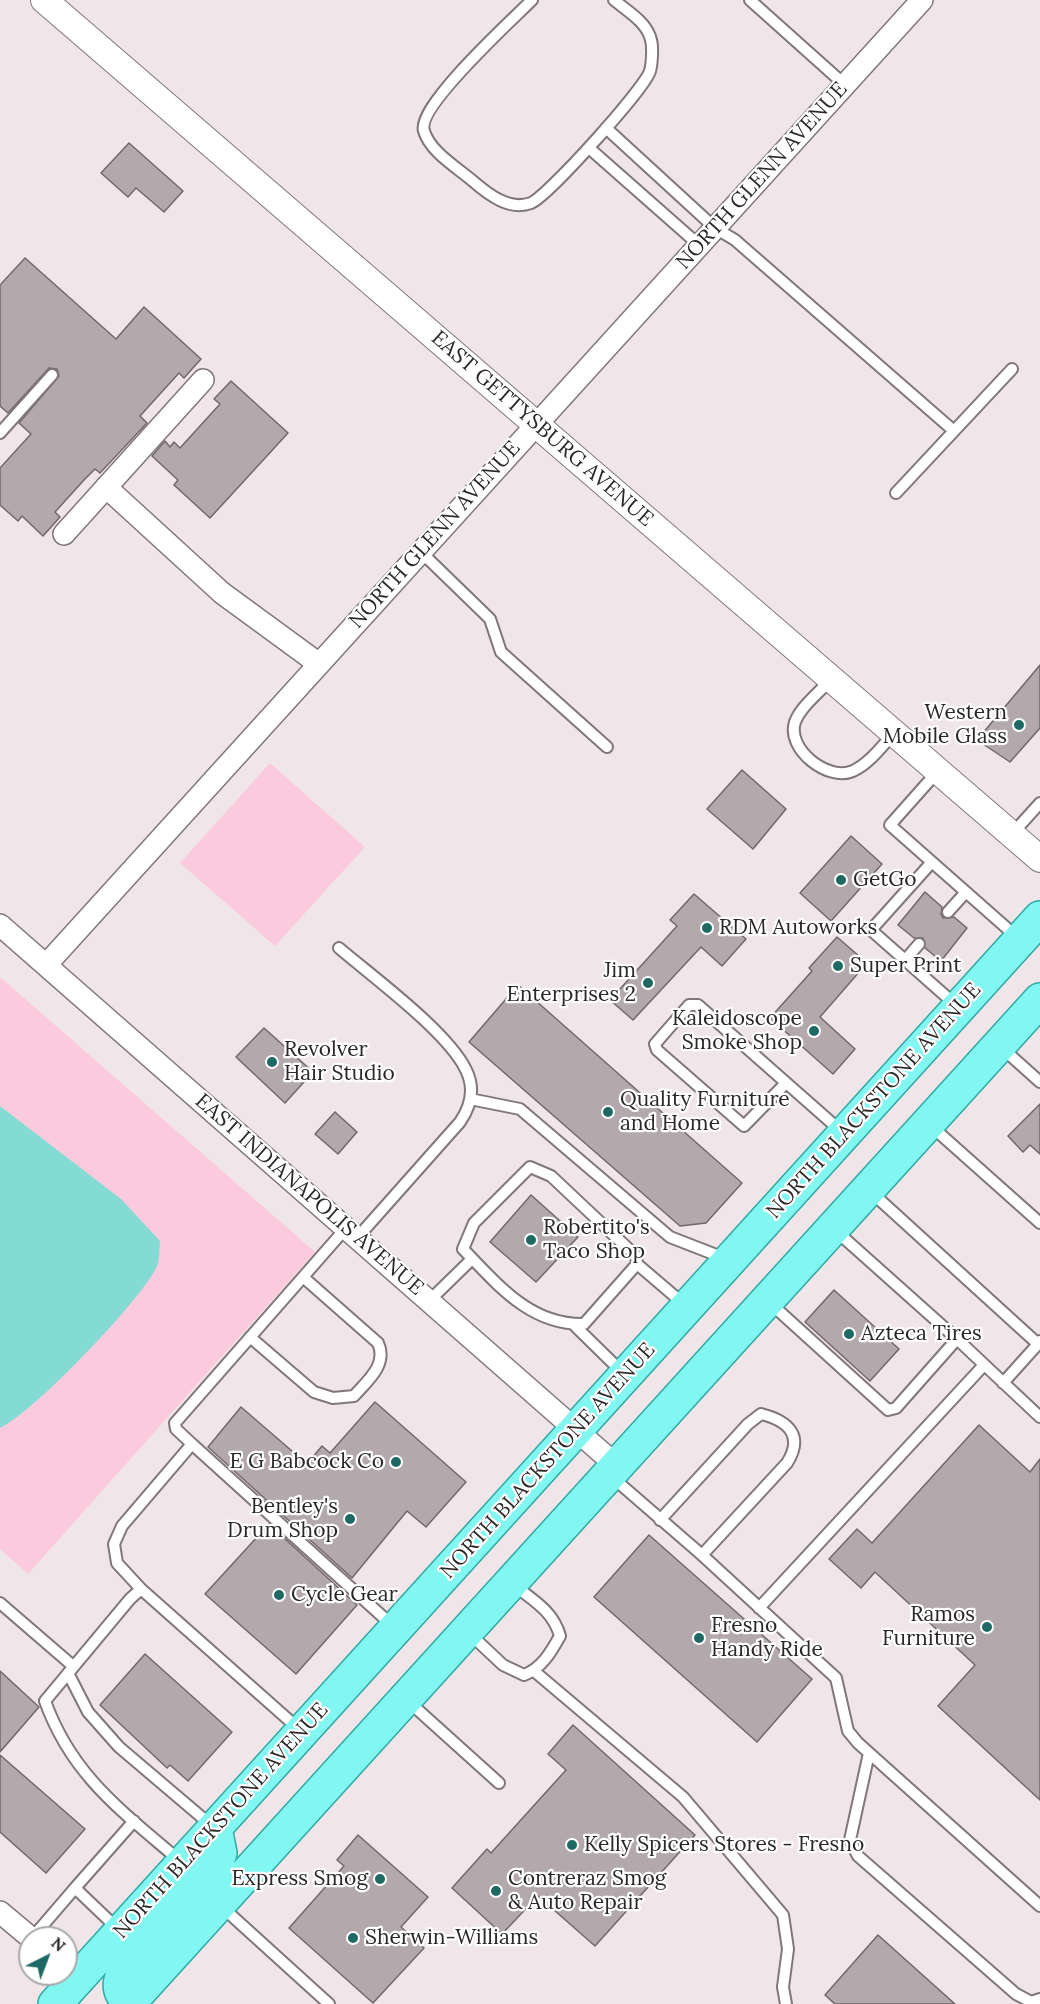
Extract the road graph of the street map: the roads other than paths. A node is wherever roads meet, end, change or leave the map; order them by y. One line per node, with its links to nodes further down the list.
1 (44, 0): 14 (street, EAST GETTYSBURG AVENUE)
2 (531, 0): 8 (lane)
3 (614, 0): 7 (lane)
4 (750, 0): 6 (lane)
5 (922, 0): 6 (street, NORTH GLENN AVENUE)
6 (845, 85): 9 (street, NORTH GLENN AVENUE)
7 (606, 128): 8 (lane); 9 (lane)
8 (589, 147): 10 (lane)
9 (715, 228): 10 (street, NORTH GLENN AVENUE); 15 (lane)
10 (699, 244): 14 (street, NORTH GLENN AVENUE)
11 (1012, 369): 15 (lane)
12 (52, 375): 16 (lane)
13 (202, 380): 17 (street)
14 (537, 424): 20 (street, NORTH GLENN AVENUE); 22 (street, EAST GETTYSBURG AVENUE)
15 (954, 430): 18 (lane)
16 (0, 433)
17 (106, 487): 19 (street); 21 (street)
18 (896, 493)
19 (64, 534)
20 (420, 552): 21 (street, NORTH GLENN AVENUE); 24 (lane)
21 (319, 664): 37 (street, NORTH GLENN AVENUE)
22 (831, 679): 23 (street, EAST GETTYSBURG AVENUE); 23 (lane)
23 (894, 733): 25 (street, EAST GETTYSBURG AVENUE)
24 (607, 747)
25 (938, 771): 27 (street, EAST GETTYSBURG AVENUE); 29 (lane)
26 (1040, 803): 27 (lane)
27 (1011, 834): 28 (street, EAST GETTYSBURG AVENUE)
28 (1040, 859)
29 (932, 862): 30 (lane); 36 (lane)
30 (966, 892): 31 (lane); 33 (lane)
31 (948, 912)
32 (0, 925): 37 (street, EAST INDIANAPOLIS AVENUE)
33 (1030, 929): 39 (main road, NORTH BLACKSTONE AVENUE)
34 (919, 944): 36 (lane)
35 (339, 948): 43 (lane)
36 (904, 960): 39 (lane)
37 (46, 965): 49 (street, EAST INDIANAPOLIS AVENUE)
38 (1040, 1000): 40 (main road)
39 (958, 1008): 45 (main road, NORTH BLACKSTONE AVENUE)
40 (999, 1045): 41 (lane); 44 (main road)
41 (1040, 1082)
42 (786, 1083): 42 (lane); 45 (lane)
43 (470, 1100): 49 (lane); 51 (lane)
44 (928, 1123): 46 (main road); 47 (lane)
45 (844, 1134): 51 (main road, NORTH BLACKSTONE AVENUE)
46 (868, 1190): 48 (main road); 60 (lane)
47 (1040, 1223)
48 (833, 1228): 54 (main road); 59 (lane)
49 (351, 1233): 53 (lane); 55 (street, EAST INDIANAPOLIS AVENUE)
50 (472, 1259): 52 (lane); 55 (lane); 57 (lane)
51 (730, 1260): 56 (main road, NORTH BLACKSTONE AVENUE)
52 (637, 1264): 56 (lane); 57 (lane)
53 (303, 1277): 58 (lane); 58 (lane)
54 (767, 1300): 59 (lane); 67 (main road)
55 (429, 1301): 65 (street, EAST INDIANAPOLIS AVENUE)
56 (688, 1307): 62 (main road, NORTH BLACKSTONE AVENUE)
57 (573, 1324): 62 (lane)
58 (250, 1337): 66 (lane)
59 (957, 1339): 61 (lane)
60 (1039, 1343): 63 (lane)
61 (984, 1365): 63 (lane); 73 (lane)
62 (626, 1375): 65 (main road, NORTH BLACKSTONE AVENUE)
63 (1003, 1383): 64 (lane)
64 (1040, 1417)
65 (577, 1430): 67 (street, EAST INDIANAPOLIS AVENUE); 74 (main road, NORTH BLACKSTONE AVENUE)
66 (192, 1444): 71 (lane); 74 (lane)
67 (613, 1470): 68 (lane); 70 (main road)
68 (660, 1520): 69 (lane); 69 (lane)
69 (702, 1555): 73 (lane)
70 (511, 1583): 75 (main road); 77 (lane)
71 (141, 1589): 76 (lane); 79 (lane)
72 (0, 1603): 76 (lane)
73 (759, 1608): 80 (lane)
74 (396, 1629): 79 (main road, NORTH BLACKSTONE AVENUE)
75 (467, 1632): 77 (lane); 78 (main road)
76 (71, 1669): 82 (lane); 83 (lane)
77 (534, 1671): 98 (lane)
78 (406, 1699): 81 (lane); 86 (main road)
79 (302, 1732): 83 (main road, NORTH BLACKSTONE AVENUE)
80 (869, 1753): 87 (lane); 94 (lane)
81 (499, 1783)
82 (134, 1821): 84 (lane); 85 (lane)
83 (215, 1828): 84 (main road, NORTH BLACKSTONE AVENUE); 95 (main road)
84 (183, 1863): 91 (main road, NORTH BLACKSTONE AVENUE)
85 (75, 1888): 89 (lane); 91 (lane)
86 (219, 1904): 95 (main road); 97 (lane)
87 (1040, 1906)
88 (0, 1912): 90 (street)
89 (42, 1926)
90 (18, 1927)
91 (120, 1931): 92 (main road, NORTH BLACKSTONE AVENUE)
92 (78, 1981)
93 (73, 1986): 96 (main road, NORTH BLACKSTONE AVENUE)
94 (1040, 1999)
95 (129, 2003)
96 (55, 2004)
97 (329, 2004)
98 (786, 2004)

